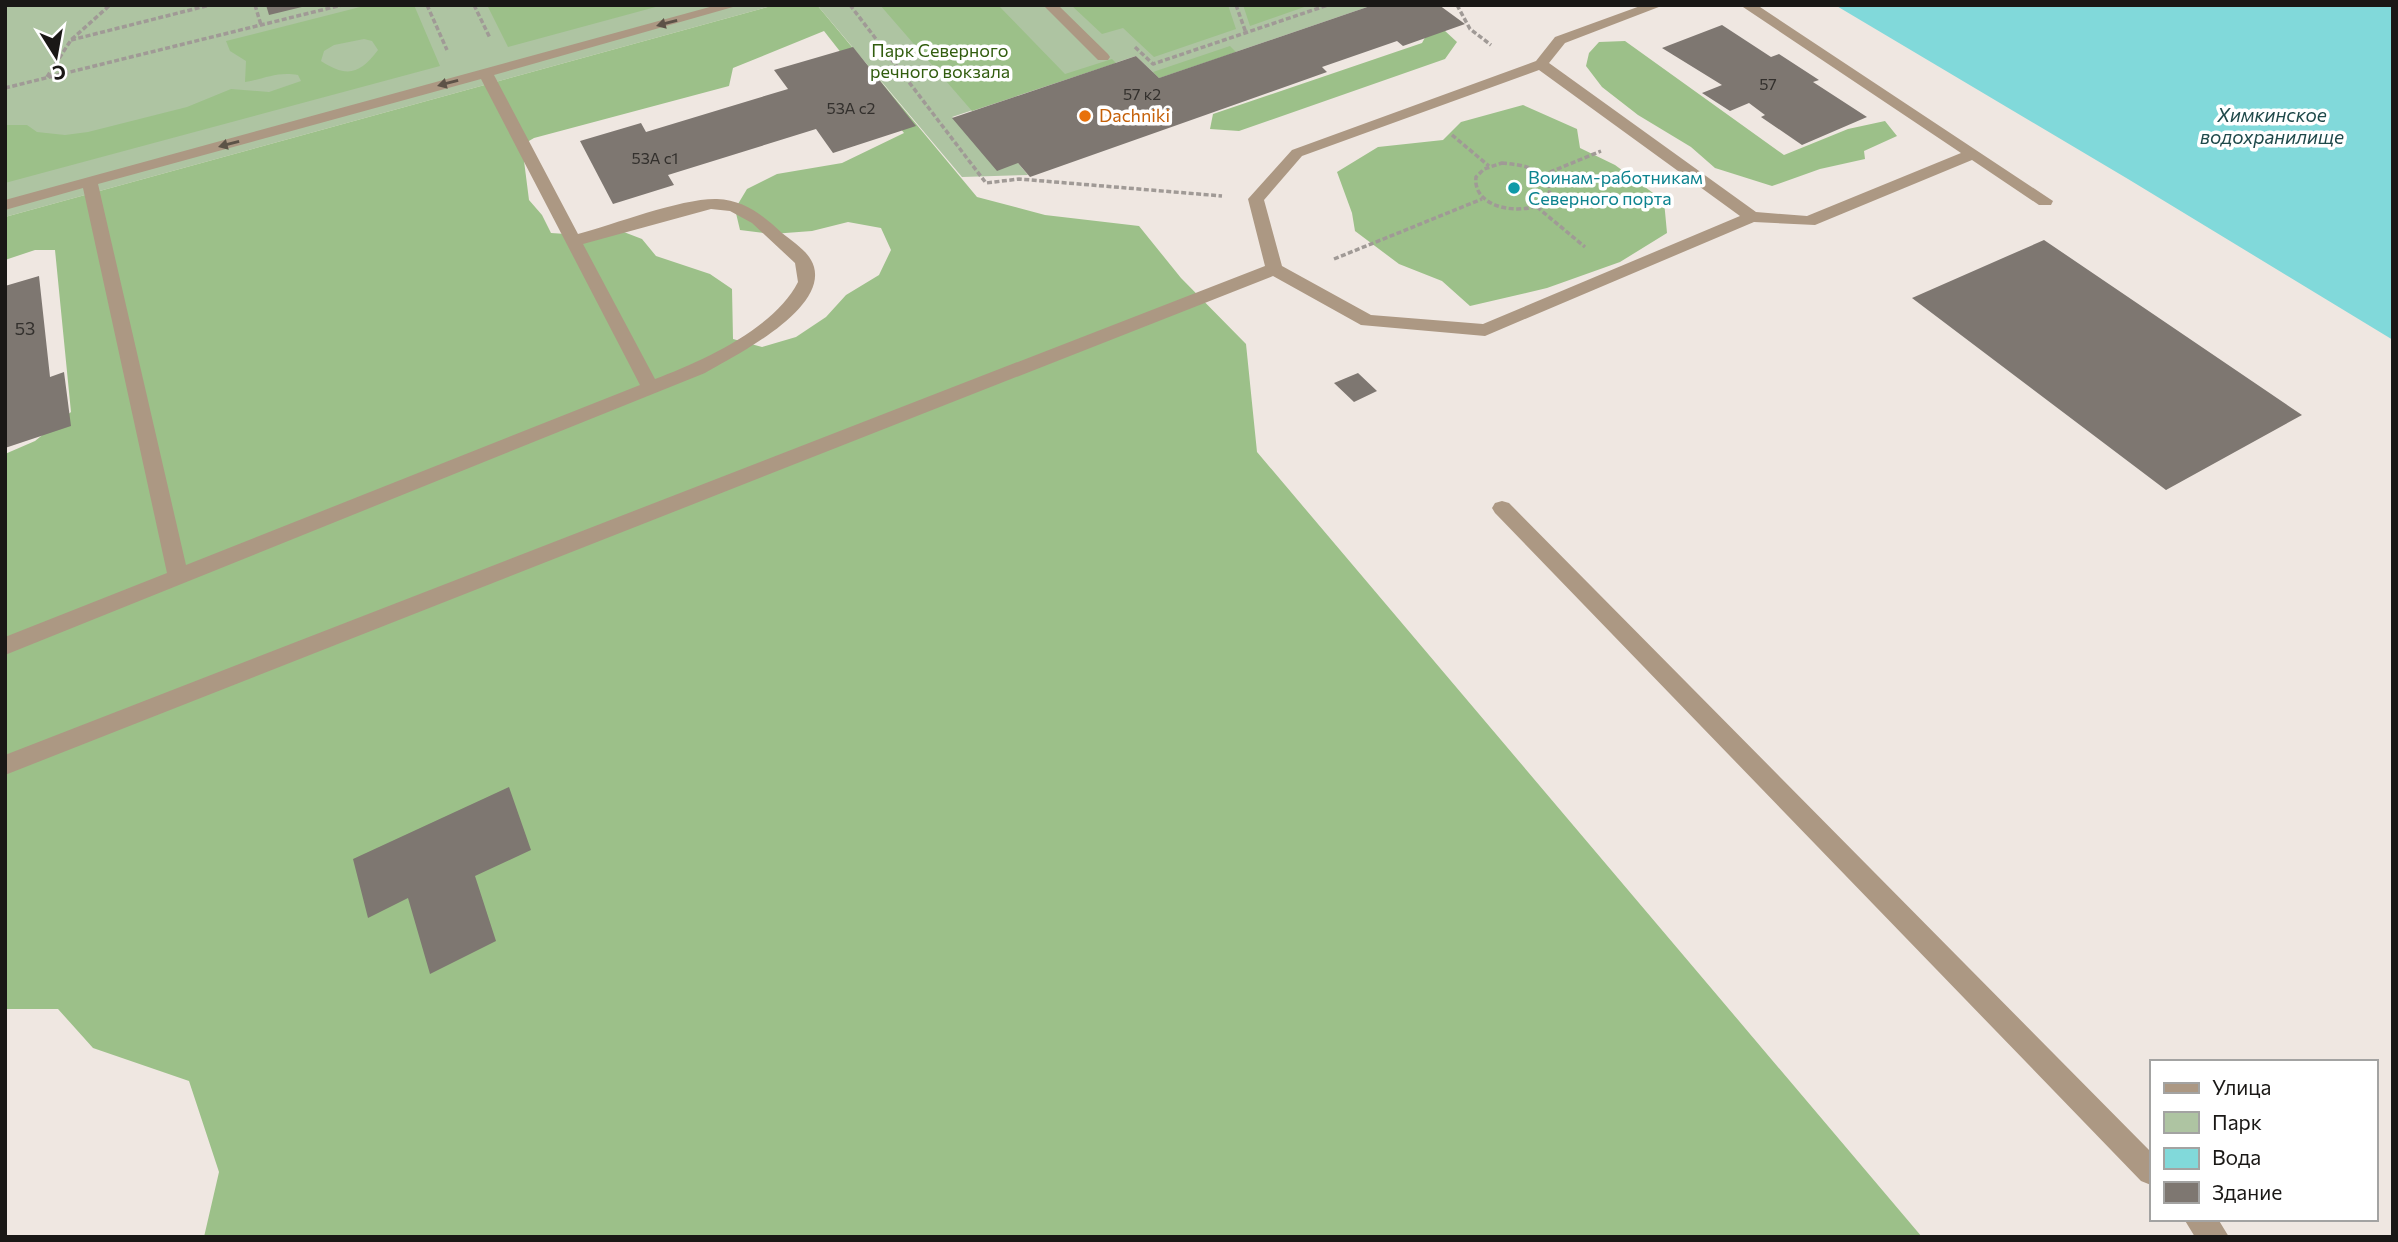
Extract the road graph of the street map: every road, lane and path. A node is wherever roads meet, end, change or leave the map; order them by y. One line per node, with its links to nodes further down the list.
1 (110, 5): 18 (path)
2 (210, 5): 18 (path)
3 (255, 5): 16 (path)
4 (342, 5): 15 (path)
5 (427, 5): 21 (path)
6 (474, 5): 19 (path)
7 (733, 5): 24 (street, one-way to 24)
8 (850, 5): 33 (path)
9 (1050, 5): 22 (street)
10 (1236, 5): 17 (path)
11 (1328, 5): 17 (path)
12 (1457, 5): 20 (path)
13 (1657, 5): 23 (street)
14 (1747, 5): 29 (street)
15 (327, 7): 16 (path)
16 (261, 25): 25 (path)
17 (1246, 33): 22 (path)
18 (71, 40): 25 (path)
19 (492, 42)
20 (1482, 42)
21 (449, 54)
22 (1100, 54)
23 (1541, 64): 27 (street); 28 (street)
24 (485, 73): 32 (street, one-way to 32); 39 (street)
25 (47, 78): 26 (path)
26 (5, 89)
27 (1419, 108): 30 (path); 33 (street)
28 (1640, 136): 31 (path); 38 (street)
29 (1973, 154): 35 (street); 38 (street)
30 (1489, 166): 31 (path); 34 (path)
31 (1543, 174): 37 (path)
32 (90, 182): 36 (street); 44 (street)
33 (1256, 199): 40 (street)
34 (1482, 199): 37 (path); 40 (path)
35 (2045, 201)
36 (5, 205)
37 (1538, 207): 41 (path)
38 (1752, 217): 41 (street)
39 (573, 241): 42 (street); 42 (street)
40 (1282, 273): 41 (street); 46 (street)
41 (1617, 274)
42 (651, 389): 44 (street)
43 (1503, 508): 47 (street)
44 (178, 575): 45 (street)
45 (5, 646)
46 (5, 765)
47 (2150, 1170)
48 (2200, 1221): 49 (street)
49 (2215, 1237)

